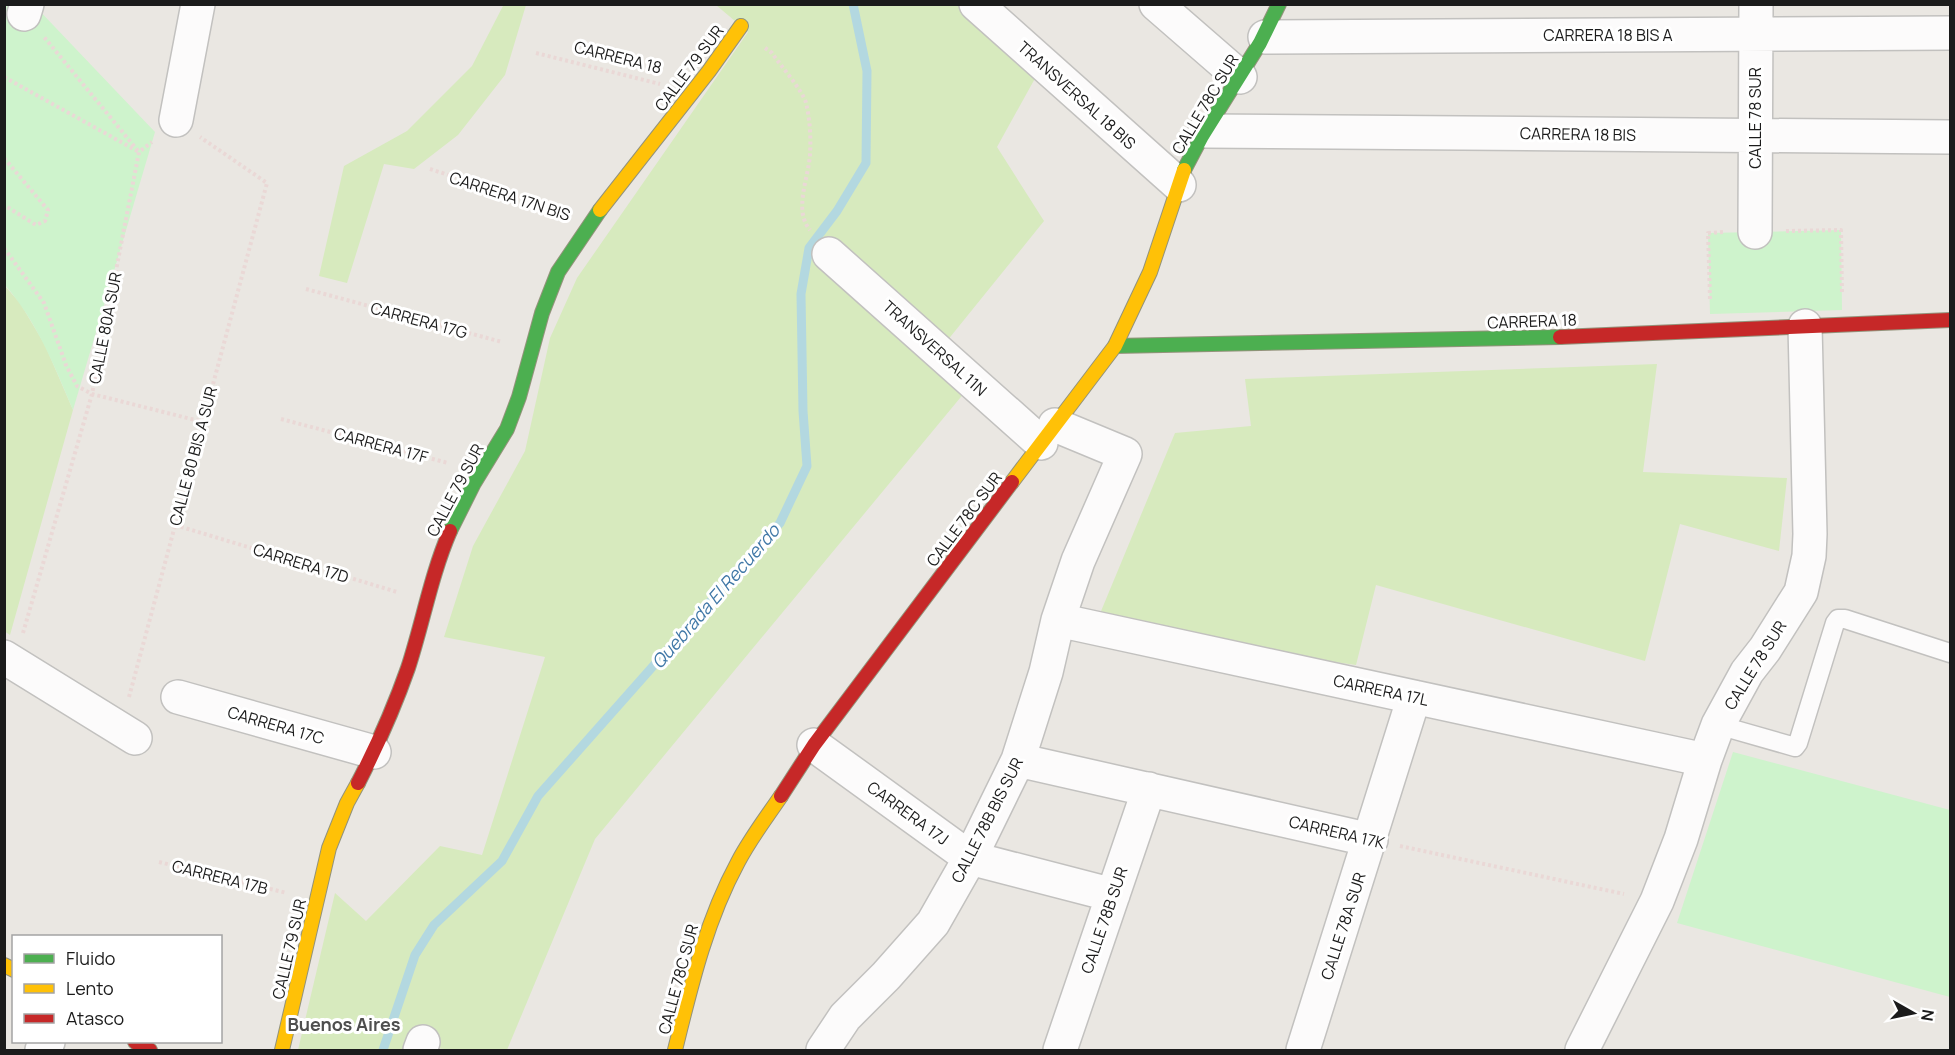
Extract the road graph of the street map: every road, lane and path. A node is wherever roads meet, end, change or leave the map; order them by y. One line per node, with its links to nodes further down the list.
1 (198, 4): 14 (street)
2 (976, 4): 21 (street, TRANSVERSAL 18 BIS)
3 (1156, 4): 12 (street)
4 (1279, 4): 9 (street, CALLE 78C SUR)
5 (25, 9): 18 (path)
6 (1756, 19): 8 (street, CARRERA 18 BIS A); 9 (street, CARRERA 18 BIS A); 16 (street, CALLE 78 SUR)
7 (741, 26): 13 (street, CALLE 79 SUR); 24 (path)
8 (1950, 33)
9 (1265, 37): 12 (street, CALLE 78C SUR)
10 (536, 53): 13 (path, CARRERA 18)
11 (4, 77): 18 (path)
12 (1239, 77): 15 (street, CALLE 78C SUR)
13 (692, 93): 23 (street, CALLE 79 SUR)
14 (176, 120): 18 (path); 37 (path, CALLE 80 BIS A SUR)
15 (1206, 131): 16 (street, CARRERA 18 BIS); 21 (street, CALLE 78C SUR)
16 (1755, 135): 17 (street, CARRERA 18 BIS); 26 (street, CALLE 78 SUR)
17 (1950, 137)
18 (140, 152): 35 (path, CALLE 80A SUR)
19 (4, 158): 22 (path)
20 (430, 169): 23 (path, CARRERA 17N BIS)
21 (1179, 185): 33 (street, CALLE 78C SUR)
22 (4, 205)
23 (591, 222): 34 (street, CALLE 79 SUR)
24 (804, 223)
25 (1841, 230): 31 (path)
26 (1755, 232)
27 (4, 248): 35 (path)
28 (830, 254): 38 (street, TRANSVERSAL 11N)
29 (306, 289): 34 (path, CARRERA 17G)
30 (1950, 320): 31 (street, CARRERA 18)
31 (1843, 324): 32 (street, CARRERA 18)
32 (1805, 326): 33 (street, CARRERA 18); 48 (street, CALLE 78 SUR)
33 (1114, 346): 38 (street, CALLE 78C SUR)
34 (532, 350): 40 (street, CALLE 79 SUR)
35 (92, 393): 37 (path); 45 (path, CALLE 80A SUR)
36 (281, 419): 40 (path, CARRERA 17F)
37 (202, 422): 41 (path, CALLE 80 BIS A SUR)
38 (1048, 434): 39 (street, TRANSVERSAL 11N); 50 (street, CALLE 78C SUR)
39 (1125, 454): 43 (street, CALLE 78B BIS SUR)
40 (481, 471): 42 (street, CALLE 79 SUR)
41 (175, 525): 42 (path, CARRERA 17D); 49 (path, CALLE 80 BIS A SUR)
42 (426, 601): 51 (street, CALLE 79 SUR)
43 (1058, 620): 47 (street, CARRERA 17L); 52 (street, CALLE 78B BIS SUR)
44 (1950, 653): 48 (lane)
45 (9, 660): 49 (street)
46 (178, 697): 51 (street, CARRERA 17C)
47 (1414, 697): 53 (street, CARRERA 17L); 55 (street, CALLE 78A SUR)
48 (1718, 725): 53 (street, CALLE 78 SUR)
49 (128, 733)
50 (814, 745): 56 (street, CARRERA 17J); 62 (street, CALLE 78C SUR)
51 (374, 752): 59 (street, CALLE 79 SUR)
52 (1018, 760): 54 (street, CARRERA 17K); 56 (street, CALLE 78B BIS SUR)
53 (1705, 760): 60 (street, CALLE 78 SUR)
54 (1149, 789): 55 (street, CARRERA 17K); 58 (street, CALLE 78B SUR)
55 (1371, 840): 60 (path, CARRERA 17K); 65 (street, CALLE 78A SUR)
56 (970, 858): 58 (street, CARRERA 17J); 63 (street, CALLE 78B BIS SUR)
57 (159, 862): 59 (path, CARRERA 17B)
58 (1113, 895): 64 (street, CALLE 78B SUR)
59 (316, 900): 61 (street, CALLE 79 SUR)
60 (1657, 901): 66 (street, CALLE 78 SUR)
61 (282, 1050)
62 (675, 1050)
63 (823, 1050)
64 (1060, 1050)
65 (1303, 1050)
66 (1582, 1050)

